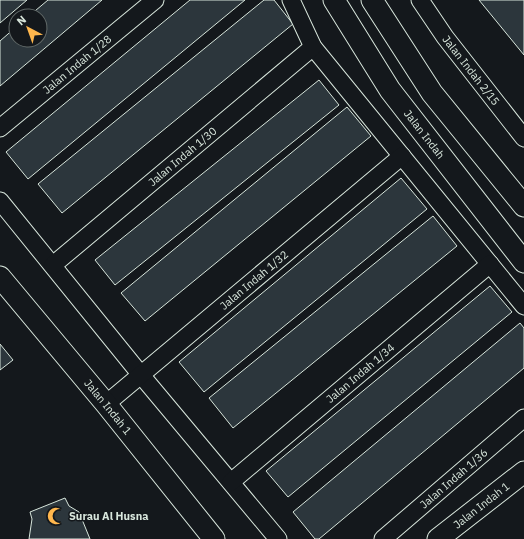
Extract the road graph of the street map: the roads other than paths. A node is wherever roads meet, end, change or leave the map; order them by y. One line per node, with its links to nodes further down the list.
1 (155, 0): 7 (street, Jalan Indah 1/28)
2 (291, 0): 6 (street)
3 (334, 0): 12 (street, Jalan Indah)
4 (372, 0): 11 (street)
5 (420, 0): 8 (street, Jalan Indah 2/15)
6 (313, 48): 9 (street); 14 (street, Jalan Indah 1/30)
7 (0, 128)
8 (524, 138)
9 (402, 156): 13 (street); 17 (street, Jalan Indah 1/32)
10 (0, 201): 14 (street)
11 (524, 206)
12 (522, 253)
13 (490, 264): 16 (street); 21 (street, Jalan Indah 1/34)
14 (53, 265): 17 (street)
15 (0, 277): 18 (street, Jalan Indah 1)
16 (524, 306)
17 (141, 375): 18 (street, Jalan Indah 1/32); 21 (street)
18 (106, 404): 22 (street, Jalan Indah 1)
19 (524, 418): 24 (street, Jalan Indah 1/36)
20 (524, 472): 25 (street, Jalan Indah 1)
21 (230, 482): 23 (street)
22 (214, 539)
23 (278, 539)
24 (383, 539)
25 (438, 539)

